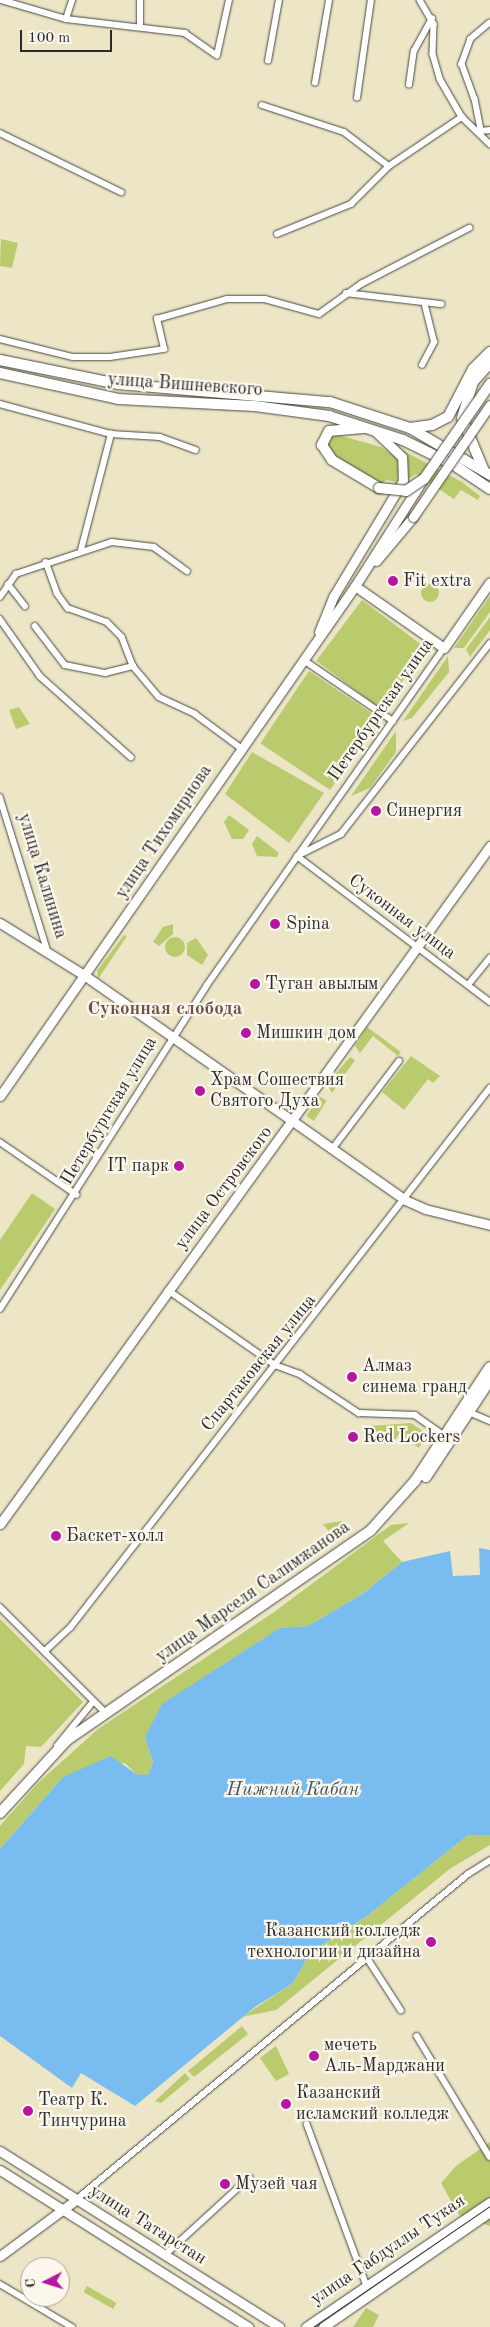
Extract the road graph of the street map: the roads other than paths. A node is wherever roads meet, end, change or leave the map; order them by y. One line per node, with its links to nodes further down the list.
1 (1, 0): 9 (street)
2 (72, 0): 9 (street)
3 (140, 0): 12 (street)
4 (229, 0): 12 (street)
5 (279, 0): 13 (street)
6 (329, 0): 14 (street)
7 (371, 0): 16 (street)
8 (420, 0): 10 (street)
9 (66, 19): 12 (street)
10 (432, 20): 15 (street); 18 (street)
11 (490, 23): 20 (street)
12 (140, 27)
13 (268, 61)
14 (315, 83)
15 (409, 85)
16 (357, 98)
17 (262, 105): 23 (street)
18 (462, 117): 20 (street); 23 (street)
19 (490, 130): 20 (street)
20 (481, 131): 22 (street)
21 (0, 133): 24 (street)
22 (490, 144)
23 (389, 166): 26 (street)
24 (121, 192)
25 (469, 228): 27 (street)
26 (277, 234)
27 (346, 293): 29 (street); 30 (street)
28 (442, 304): 29 (street)
29 (424, 305): 34 (street)
30 (0, 339)
31 (490, 352): 40 (main road)
32 (0, 360): 40 (main road, улица Вишневского)
33 (490, 363): 43 (main road)
34 (422, 365)
35 (0, 373): 39 (main road, улица Вишневского)
36 (490, 384): 44 (main road, bridge)
37 (0, 404): 41 (street)
38 (490, 405): 51 (main road, bridge)
39 (370, 428): 44 (main road, bridge); 45 (main road, улица Вишневского); 57 (main road)
40 (410, 428): 43 (main road, улица Вишневского)
41 (111, 434): 42 (street); 46 (street)
42 (196, 450)
43 (487, 474)
44 (424, 479): 51 (main road)
45 (490, 489)
46 (81, 550): 47 (street); 48 (street)
47 (46, 562): 50 (street); 60 (street)
48 (187, 571)
49 (490, 582): 58 (main road, Петербургская улица)
50 (8, 584): 52 (street); 53 (street)
51 (355, 586): 57 (main road, улица Тихомирнова); 58 (main road)
52 (0, 597)
53 (26, 606)
54 (0, 619): 63 (street)
55 (35, 626): 60 (street)
56 (490, 643): 66 (street, Петербургская улица)
57 (313, 646): 59 (main road, улица Тихомирнова)
58 (444, 648): 61 (street, Петербургская улица)
59 (304, 660): 61 (street); 62 (main road, улица Тихомирнова)
60 (133, 666): 62 (street)
61 (394, 721): 66 (street, Петербургская улица)
62 (242, 748): 71 (main road, улица Тихомирнова)
63 (131, 757)
64 (0, 798): 69 (street, улица Калинина)
65 (490, 846): 68 (main road, улица Островского)
66 (297, 856): 68 (street, Суконная улица); 74 (street, Петербургская улица)
67 (0, 923): 69 (main road)
68 (418, 948): 72 (street, Суконная улица); 78 (main road, улица Островского)
69 (48, 952): 71 (main road, улица Калинина)
70 (490, 958): 72 (street)
71 (84, 975): 74 (main road, улица Калинина); 77 (main road, улица Тихомирнова)
72 (468, 985): 73 (street, Суконная улица)
73 (490, 1002)
74 (172, 1039): 78 (main road, улица Калинина); 81 (street, Петербургская улица)
75 (399, 1061): 80 (street)
76 (490, 1088): 82 (street, Спартаковская улица)
77 (0, 1096)
78 (295, 1121): 80 (main road, улица Калинина); 84 (main road, улица Островского)
79 (0, 1142): 81 (street)
80 (333, 1148): 82 (main road, улица Калинина)
81 (77, 1195): 85 (street, Петербургская улица)
82 (405, 1200): 83 (main road, улица Калинина); 86 (street, Спартаковская улица)
83 (490, 1225)
84 (168, 1290): 86 (street); 92 (main road, улица Островского)
85 (0, 1309)
86 (274, 1365): 91 (street); 94 (street, Спартаковская улица)
87 (490, 1367): 91 (main road, улица Марселя Салимжанова)
88 (490, 1380): 89 (main road)
89 (469, 1412): 90 (street); 99 (main road)
90 (490, 1421)
91 (445, 1436): 96 (main road, улица Марселя Салимжанова)
92 (0, 1524)
93 (0, 1607): 94 (street)
94 (45, 1651): 95 (street)
95 (93, 1702): 96 (street); 97 (street)
96 (106, 1713): 97 (main road, улица Марселя Салимжанова)
97 (52, 1755): 98 (main road, улица Марселя Салимжанова)
98 (0, 1813)
99 (0, 1821)
100 (490, 1860): 101 (street)
101 (368, 1959): 102 (street); 109 (street)
102 (401, 2010)
103 (417, 2036): 106 (street)
104 (307, 2124): 116 (street)
105 (0, 2151): 109 (main road, улица Татарстан)
106 (490, 2158)
107 (0, 2170): 111 (main road, улица Татарстан)
108 (249, 2178): 113 (street)
109 (77, 2199): 111 (main road); 113 (main road, улица Татарстан)
110 (490, 2202): 116 (main road, улица Габдуллы Тукая)
111 (62, 2208): 114 (main road); 118 (main road, улица Татарстан)
112 (490, 2212): 116 (main road, улица Габдуллы Тукая)
113 (166, 2254): 119 (main road, улица Татарстан)
114 (0, 2256)
115 (0, 2284): 117 (street)
116 (368, 2289): 120 (main road, улица Габдуллы Тукая); 121 (main road, улица Габдуллы Тукая)
117 (72, 2327)
118 (248, 2327)
119 (279, 2327)
120 (306, 2327)
121 (323, 2327)

